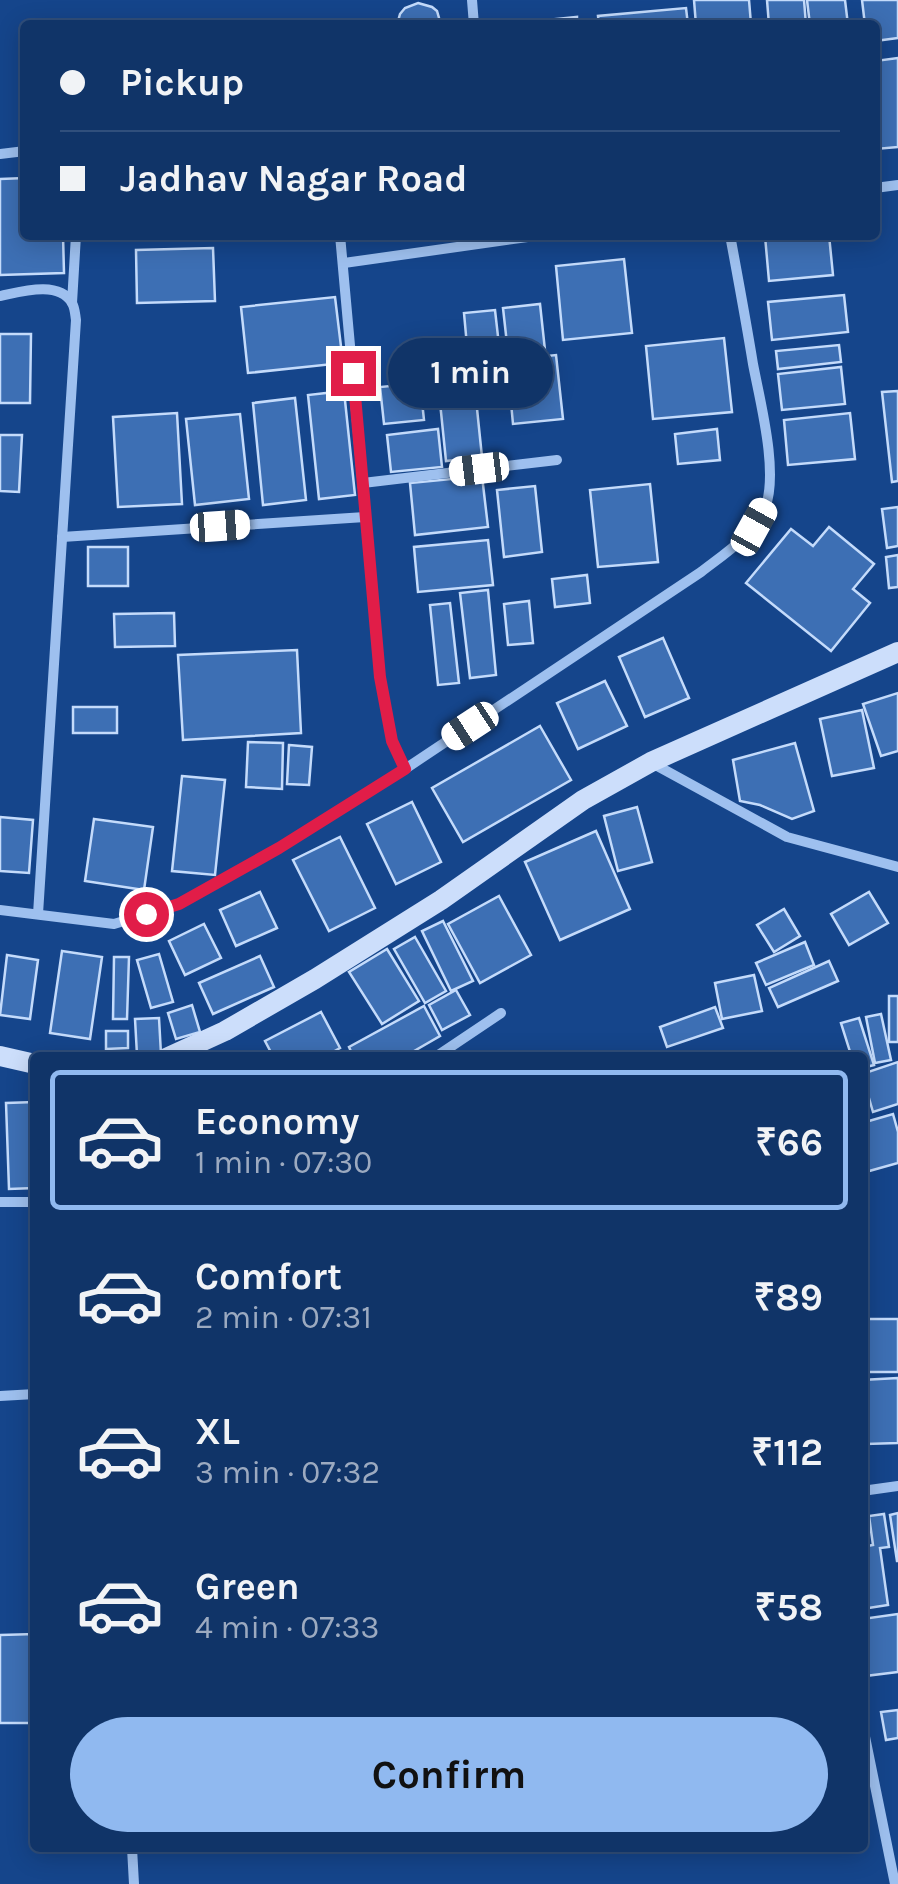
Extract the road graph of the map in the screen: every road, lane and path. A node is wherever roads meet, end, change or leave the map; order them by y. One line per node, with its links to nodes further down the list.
1 (76, 240): 7 (street)
2 (341, 240): 5 (street)
3 (507, 240): 5 (street)
4 (731, 240): 14 (street)
5 (344, 263): 9 (street)
6 (0, 296): 7 (street)
7 (72, 303): 11 (street)
8 (557, 460): 9 (street)
9 (363, 482): 10 (street)
10 (365, 517): 11 (street); 14 (street)
11 (62, 537): 17 (street)
12 (898, 652): 13 (street)
13 (651, 762): 15 (street); 19 (street)
14 (405, 769): 17 (street)
15 (898, 866)
16 (0, 910): 17 (street)
17 (38, 914)
18 (501, 1013): 20 (street)
19 (179, 1052)
20 (443, 1052)
21 (0, 1056): 22 (street)
22 (30, 1063)
23 (0, 1202): 24 (street)
24 (30, 1202)
25 (30, 1394): 26 (street)
26 (0, 1396)
27 (898, 1486): 28 (street)
28 (868, 1490)
29 (868, 1751): 32 (street)
30 (132, 1852): 31 (street)
31 (134, 1884)
32 (895, 1884)

